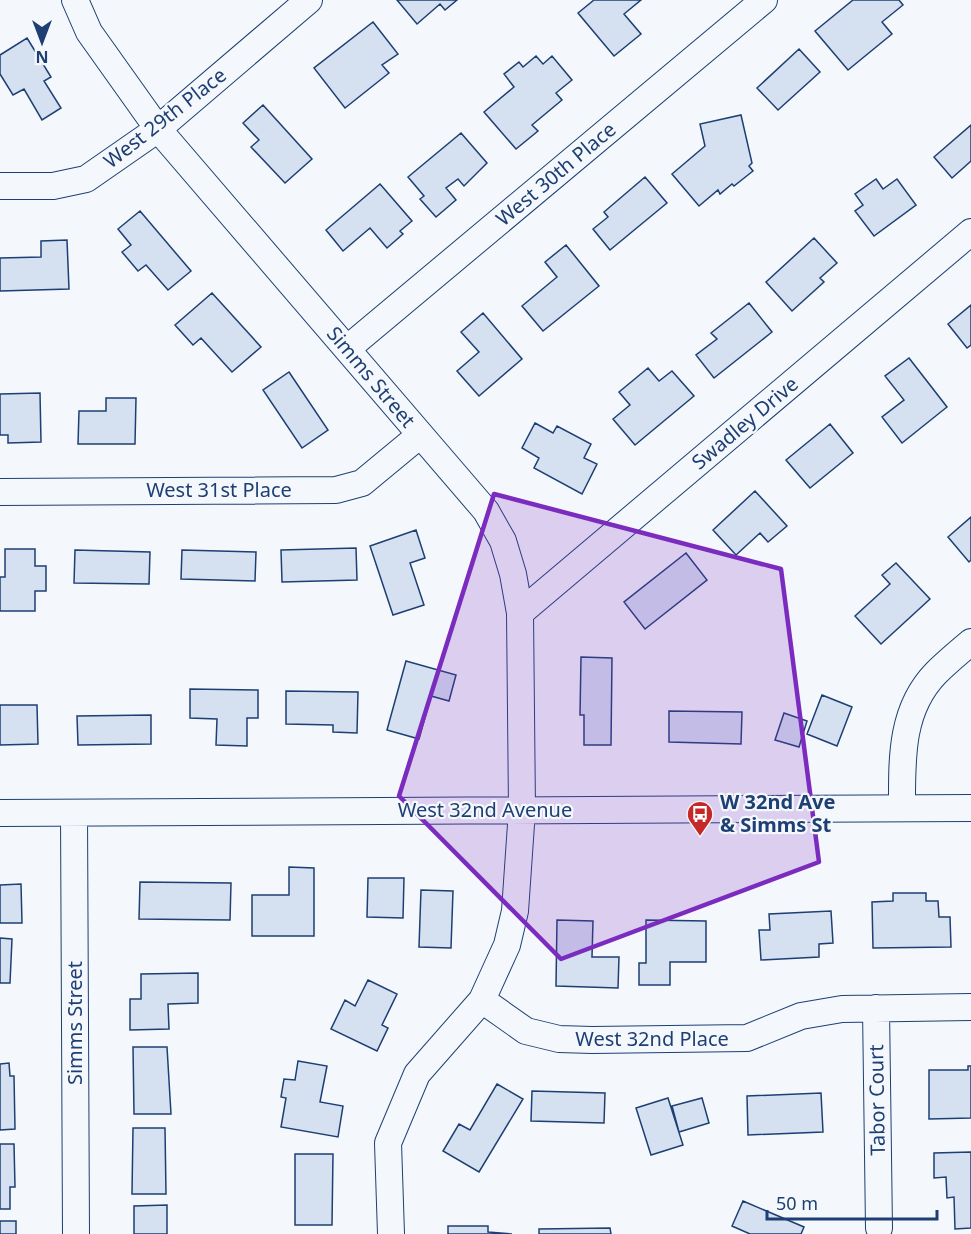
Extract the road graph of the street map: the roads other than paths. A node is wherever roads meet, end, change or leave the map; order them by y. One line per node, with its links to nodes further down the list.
1 (75, 0): 4 (street, Simms Street)
2 (309, 0): 4 (street, West 29th Place)
3 (764, 0): 7 (street, West 30th Place)
4 (158, 129): 5 (street, West 29th Place); 7 (street, Simms Street)
5 (0, 186)
6 (971, 232): 10 (street, Swadley Drive)
7 (348, 348): 8 (street, Simms Street)
8 (420, 435): 9 (street, West 31st Place); 10 (street, Simms Street)
9 (0, 492)
10 (520, 613): 14 (street, Simms Street)
11 (971, 642): 12 (street)
12 (902, 808): 13 (street, West 32nd Avenue); 14 (street, West 32nd Avenue)
13 (971, 808)
14 (522, 810): 16 (street, West 32nd Avenue); 17 (street, Simms Street)
15 (0, 813): 16 (street, West 32nd Avenue)
16 (74, 813): 21 (street, Simms Street)
17 (482, 1000): 19 (street, West 32nd Place); 22 (street, Simms Street)
18 (971, 1007): 19 (street, West 32nd Place)
19 (876, 1008): 20 (street, Tabor Court)
20 (879, 1228)
21 (76, 1234)
22 (391, 1234)

